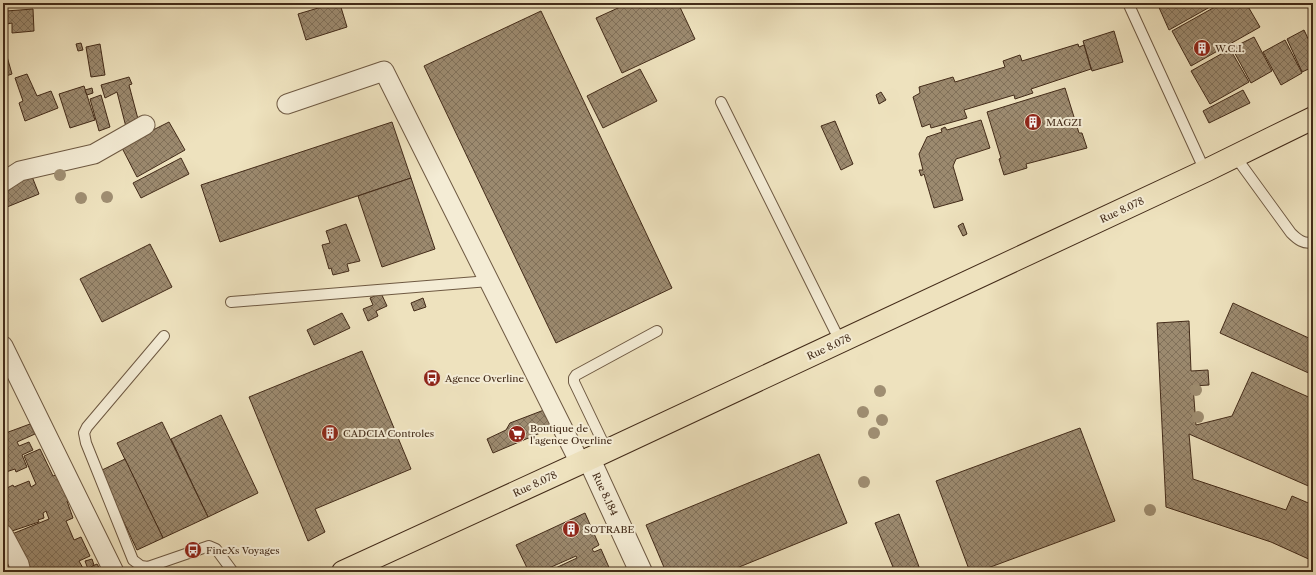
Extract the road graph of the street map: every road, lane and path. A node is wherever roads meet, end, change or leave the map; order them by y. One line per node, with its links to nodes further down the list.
1 (1128, 3): 7 (lane)
2 (721, 102): 14 (lane)
3 (287, 104): 10 (street)
4 (1313, 118): 6 (highway, Rue 8.078)
5 (145, 125): 8 (street)
6 (1235, 156): 7 (highway, Rue 8.078); 9 (lane)
7 (1205, 171): 14 (highway, Rue 8.078)
8 (3, 182)
9 (1313, 242)
10 (489, 281): 11 (lane); 16 (street)
11 (231, 302)
12 (657, 332): 16 (lane)
13 (164, 336): 20 (lane)
14 (840, 341): 16 (highway, Rue 8.078)
15 (3, 346): 19 (street)
16 (592, 457): 21 (highway, Rue 8.078); 22 (street, Rue 8.184)
17 (3, 534): 18 (street)
18 (21, 572)
19 (114, 572)
20 (233, 572)
21 (343, 572)
22 (641, 572)

